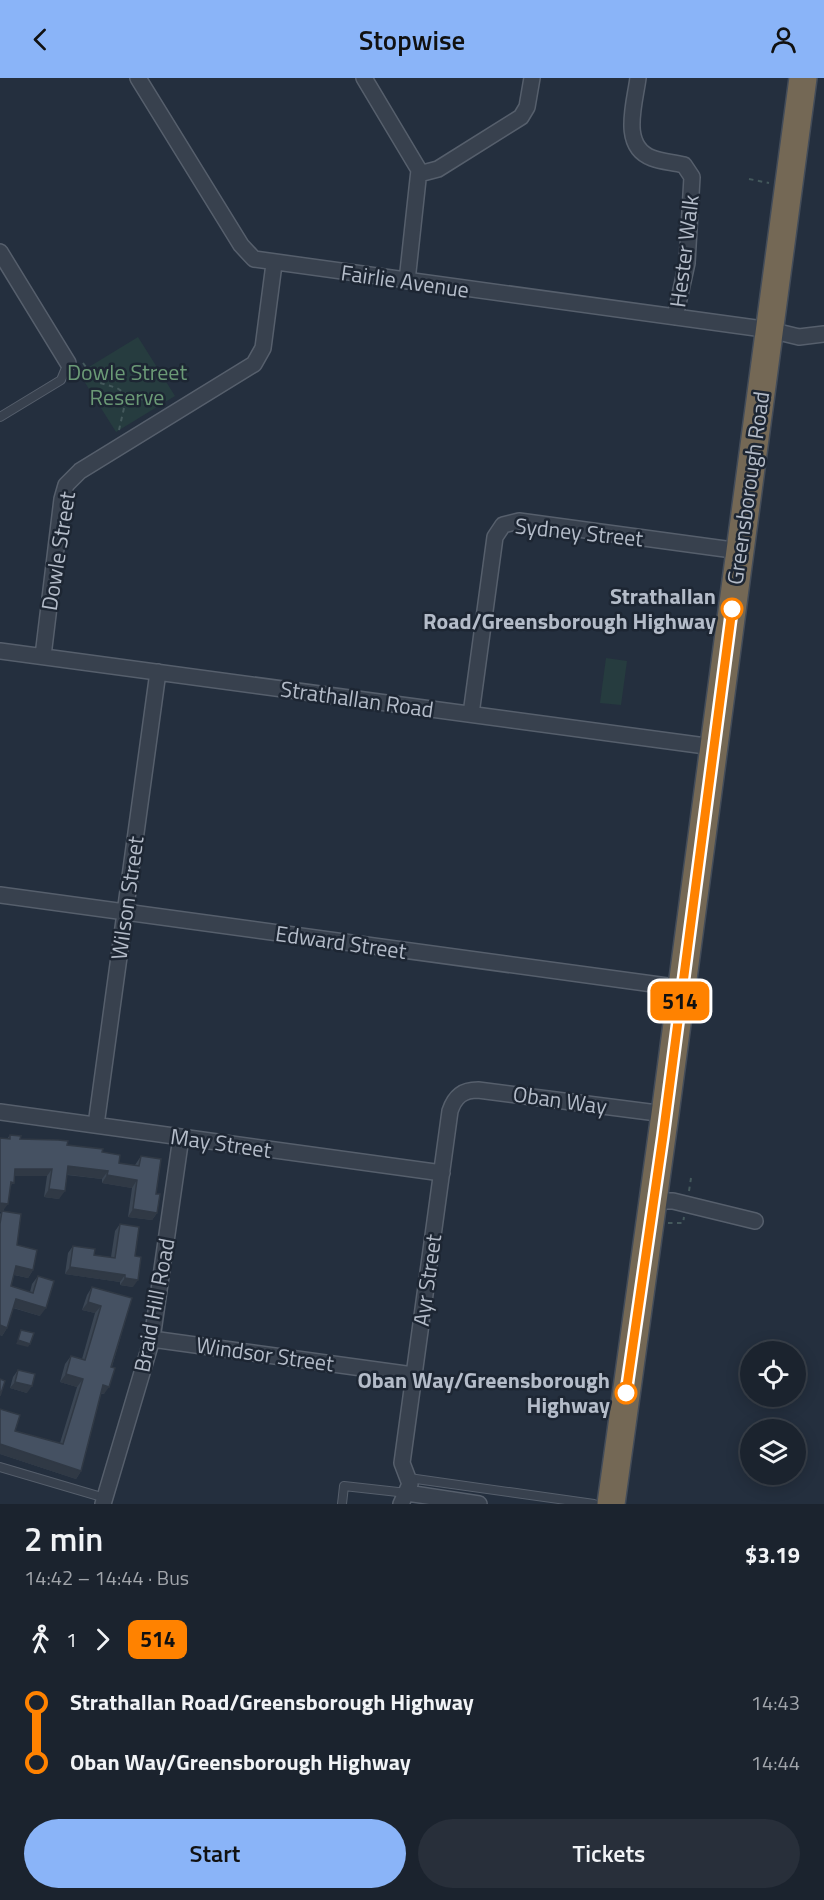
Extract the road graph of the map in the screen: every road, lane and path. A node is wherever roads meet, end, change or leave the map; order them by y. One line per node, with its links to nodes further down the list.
1 (138, 78): 10 (street, Fairlie Avenue)
2 (364, 78): 6 (street)
3 (532, 78): 6 (street)
4 (638, 78): 12 (street, Hester Walk)
5 (803, 78): 13 (highway, Greensborough Road)
6 (419, 174): 11 (street)
7 (749, 179): 8 (path)
8 (769, 183)
9 (0, 252): 15 (street)
10 (274, 264): 11 (street, Fairlie Avenue); 22 (street, Dowle Street)
11 (407, 281): 12 (street, Fairlie Avenue)
12 (675, 317): 13 (street, Fairlie Avenue)
13 (770, 330): 14 (street, Fairlie Avenue); 20 (highway, Greensborough Road)
14 (824, 334)
15 (76, 363): 16 (path); 18 (lane)
16 (127, 395): 17 (path); 19 (path)
17 (166, 405)
18 (0, 417)
19 (120, 433)
20 (740, 551): 24 (street, Sydney Street); 25 (highway, Greensborough Road)
21 (0, 651): 22 (street, Strathallan Road)
22 (43, 656): 23 (street, Strathallan Road)
23 (158, 672): 24 (street, Strathallan Road); 27 (street, Wilson Street)
24 (471, 714): 25 (street, Strathallan Road)
25 (713, 747): 28 (highway, Greensborough Road)
26 (0, 895): 27 (street, Edward Street)
27 (125, 912): 28 (street, Edward Street); 32 (street, Wilson Street)
28 (682, 988): 31 (highway, Greensborough Road)
29 (456, 1097): 31 (street, Oban Way); 34 (street, Ayr Street)
30 (0, 1112): 32 (street, May Street)
31 (665, 1114): 35 (highway, Greensborough Road)
32 (96, 1125): 33 (street, May Street)
33 (181, 1137): 34 (street, May Street); 37 (street, Braid Hill Road)
34 (442, 1173): 38 (street, Ayr Street)
35 (654, 1201): 36 (street); 46 (highway, Greensborough Road)
36 (755, 1221)
37 (152, 1339): 38 (street, Windsor Street); 41 (street, Braid Hill Road)
38 (414, 1375): 40 (street, Ayr Street)
39 (0, 1467): 41 (lane)
40 (406, 1492): 42 (street); 43 (lane); 45 (lane)
41 (104, 1501)
42 (450, 1502): 44 (street)
43 (342, 1504)
44 (479, 1504)
45 (594, 1504)
46 (610, 1504)

